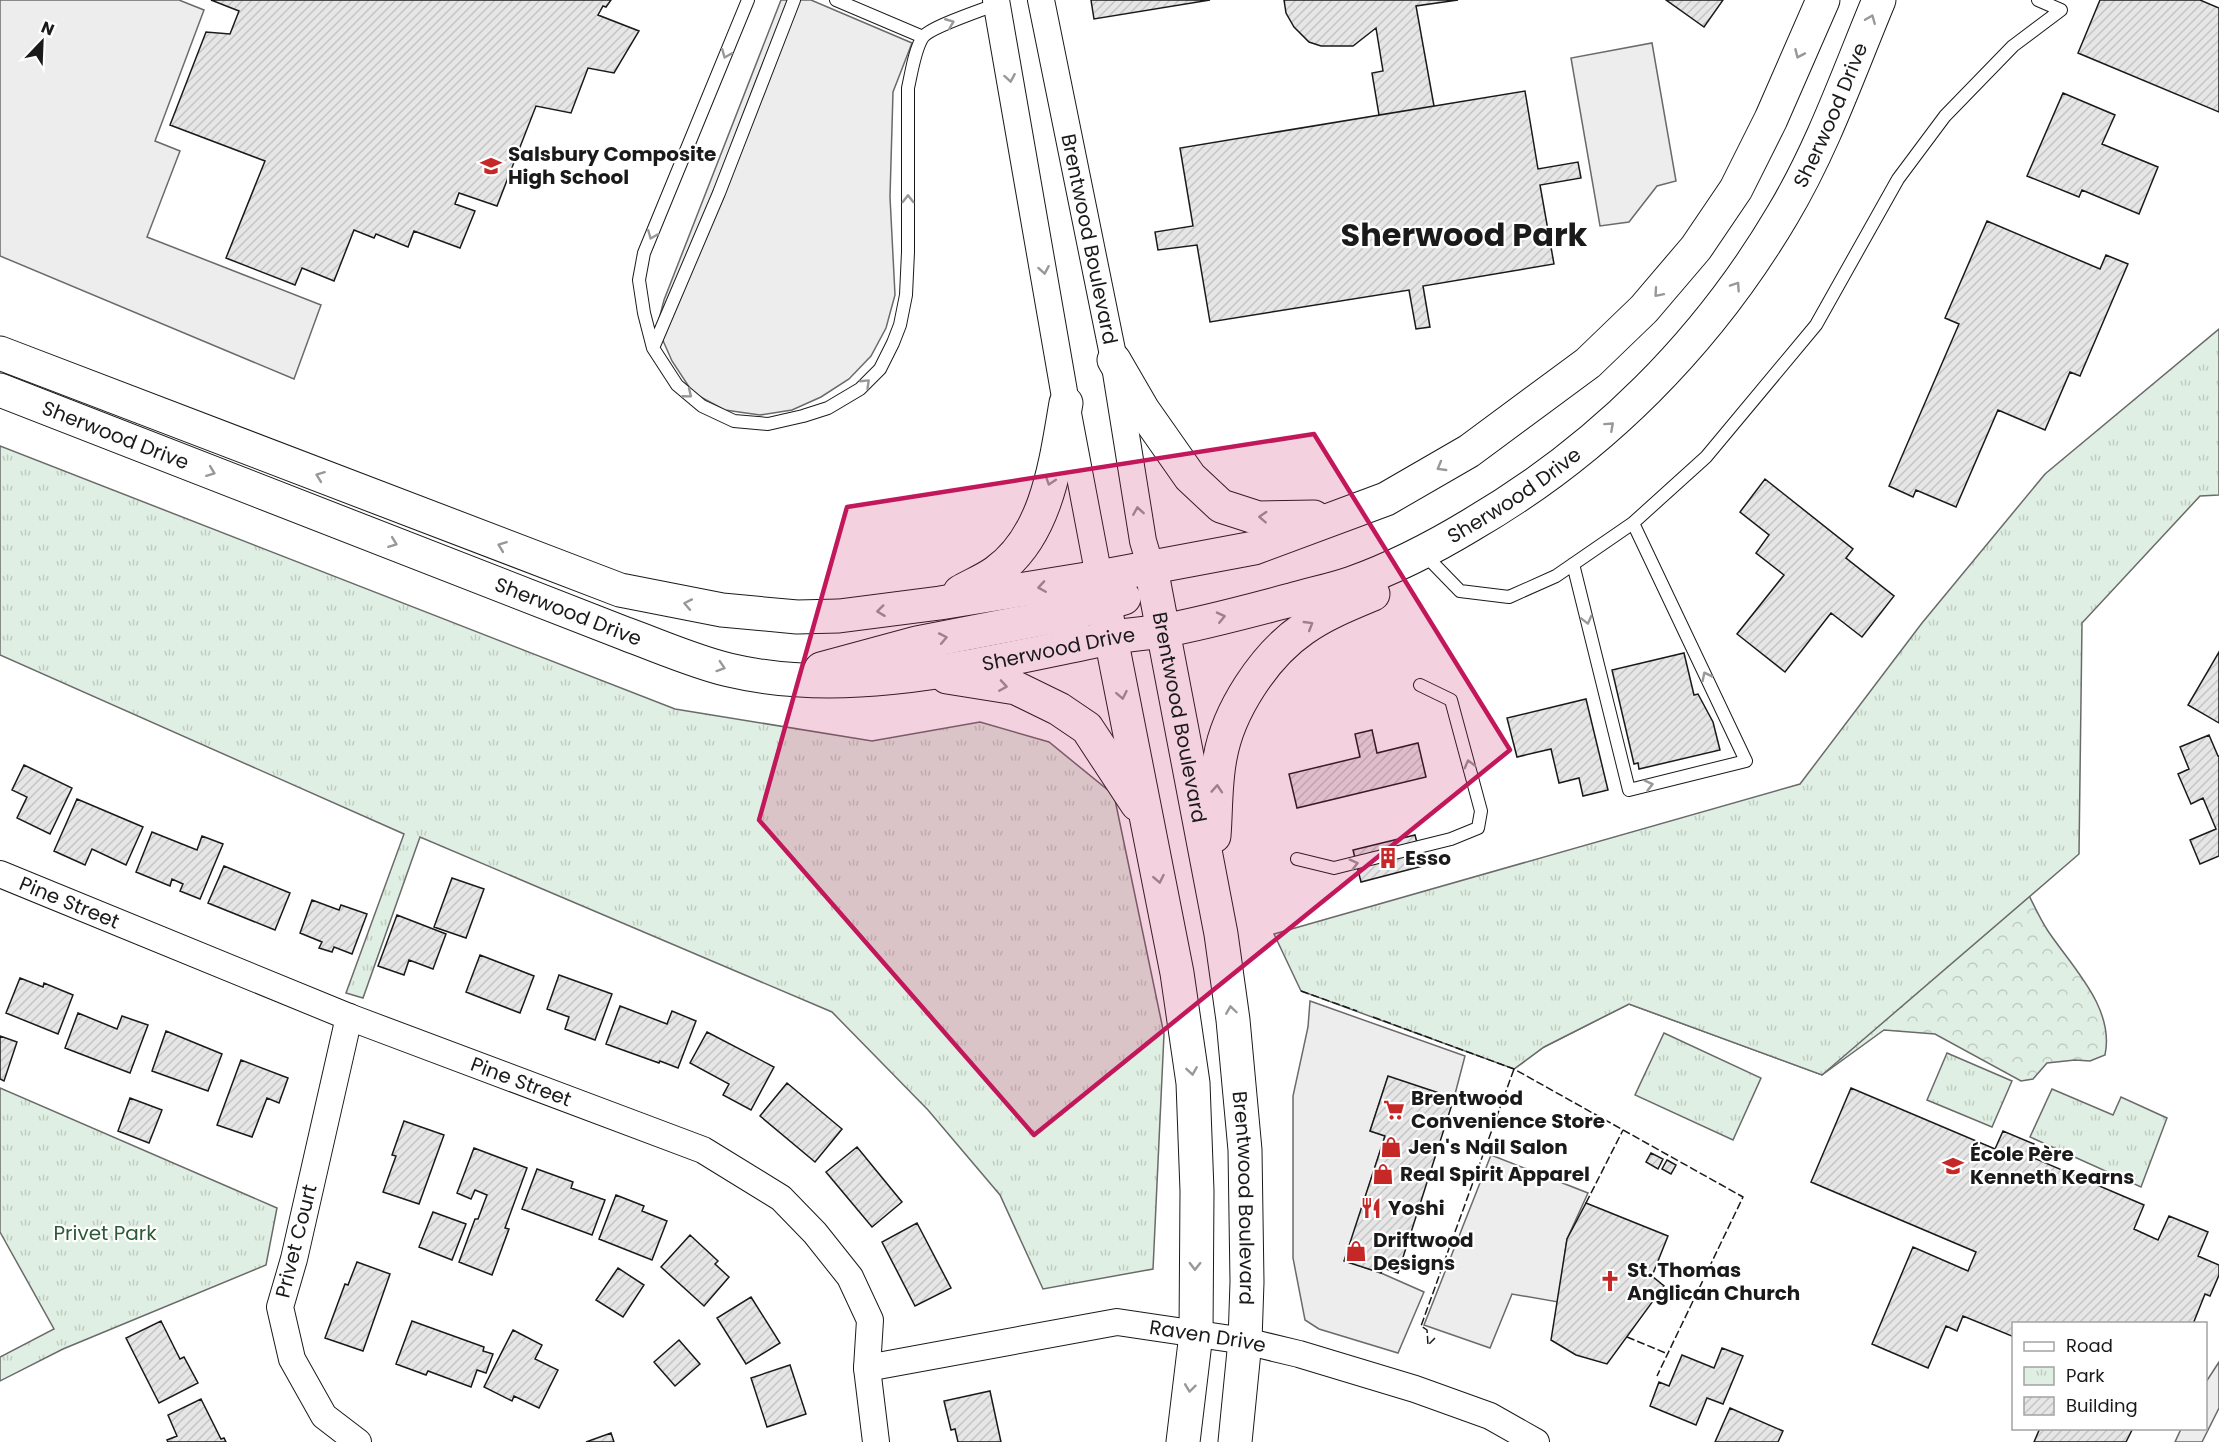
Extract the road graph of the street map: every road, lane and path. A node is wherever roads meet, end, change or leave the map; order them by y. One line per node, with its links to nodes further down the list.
1 (748, 0): 10 (lane, one-way to 10)
2 (794, 0): 10 (lane)
3 (836, 0): 9 (lane)
4 (1041, 0): 12 (street, Brentwood Boulevard)
5 (1823, 0): 15 (main road, Sherwood Drive, one-way to 15)
6 (1879, 0): 17 (main road, Sherwood Drive, one-way to 6)
7 (2038, 0): 16 (lane)
8 (996, 2): 9 (lane, one-way to 8); 14 (street, one-way to 14)
9 (923, 37): 10 (lane, one-way to 9)
10 (653, 348)
11 (0, 353): 21 (main road, Sherwood Drive, one-way to 11)
12 (1114, 360): 15 (main road, one-way to 12); 19 (street, Brentwood Boulevard, one-way to 12)
13 (0, 390): 25 (main road, Sherwood Drive, one-way to 25)
14 (1066, 403): 20 (street); 21 (main road, one-way to 21)
15 (1343, 516): 19 (main road, Sherwood Drive)
16 (1633, 523): 18 (lane); 18 (lane, one-way to 16)
17 (1423, 553): 18 (lane); 22 (main road, Sherwood Drive, one-way to 17); 30 (main road, one-way to 17)
18 (1573, 564)
19 (1151, 568): 20 (main road, Sherwood Drive); 22 (main road, Brentwood Boulevard)
20 (1102, 591): 21 (main road, Sherwood Drive, one-way to 21); 23 (main road); 25 (main road, one-way to 20)
21 (940, 603)
22 (1164, 630): 23 (main road, Sherwood Drive); 30 (main road, Brentwood Boulevard)
23 (1110, 638): 24 (main road, Sherwood Drive); 27 (main road, one-way to 27)
24 (925, 674): 25 (main road, Sherwood Drive); 27 (main road, one-way to 27)
25 (785, 678)
26 (1420, 685): 28 (lane, one-way to 26)
27 (1148, 821): 32 (main road, one-way to 32)
28 (1297, 859)
29 (0, 874): 31 (street, Pine Street)
30 (1212, 889): 33 (main road, Brentwood Boulevard, one-way to 30)
31 (349, 1017): 34 (street, Pine Street); 35 (street, Privet Court)
32 (1196, 1334): 33 (street, Raven Drive); 34 (street, Raven Drive); 37 (main road, one-way to 37)
33 (1245, 1341): 38 (main road, Brentwood Boulevard); 39 (street, Raven Drive)
34 (867, 1368): 36 (street, Pine Street)
35 (358, 1442)
36 (876, 1442)
37 (1183, 1442)
38 (1235, 1442)
39 (1536, 1442)

